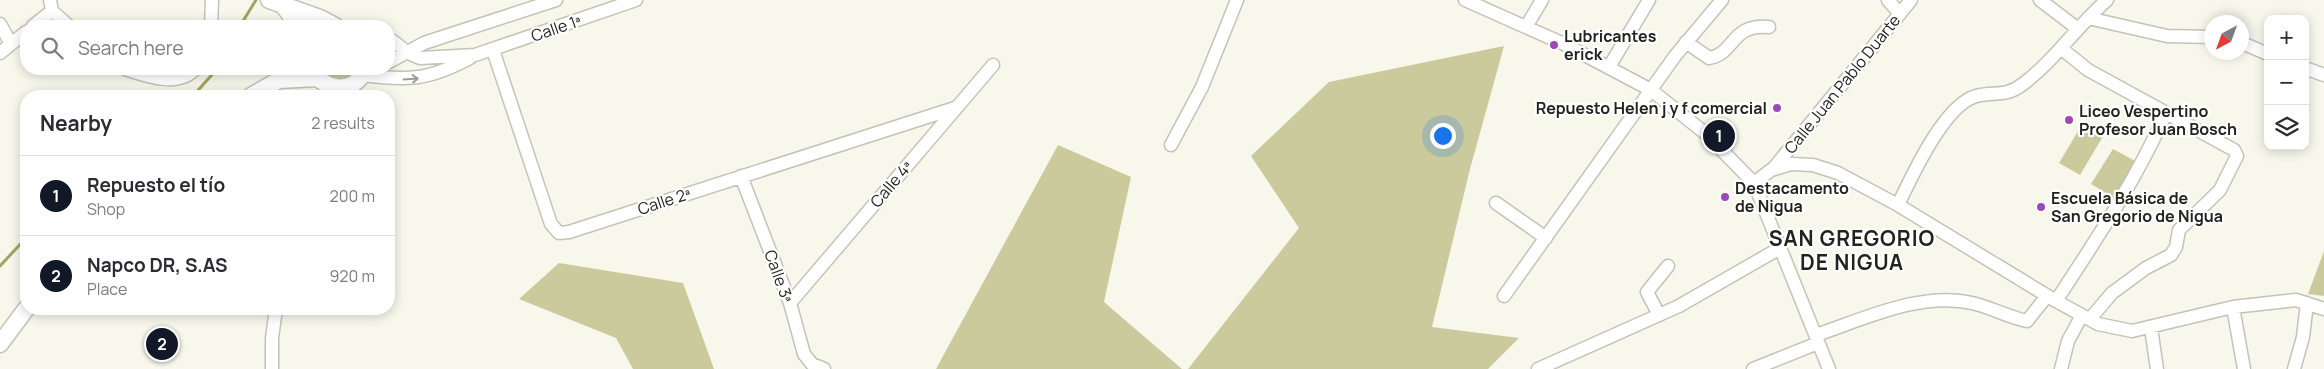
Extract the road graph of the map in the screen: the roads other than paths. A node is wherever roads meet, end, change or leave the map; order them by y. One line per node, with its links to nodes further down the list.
1 (212, 0): 19 (street)
2 (556, 0): 30 (street)
3 (636, 0): 35 (street, Calle 1ª)
4 (1237, 0): 58 (street)
5 (1465, 0): 23 (street)
6 (1542, 0): 23 (street)
7 (1649, 0): 42 (street)
8 (1722, 0): 29 (street)
9 (1888, 0): 15 (street)
10 (1911, 0): 15 (street, Calle Juan Pablo Duarte)
11 (2040, 0): 25 (street)
12 (2107, 0): 16 (street)
13 (276, 2): 20 (main road); 21 (main road)
14 (51, 5): 17 (street); 18 (street)
15 (1900, 14): 59 (street, Calle Juan Pablo Duarte)
16 (2088, 18): 25 (street); 27 (street)
17 (38, 20)
18 (64, 20)
19 (211, 20)
20 (292, 20)
21 (324, 20)
22 (0, 24): 31 (street)
23 (1526, 27): 42 (street)
24 (1769, 27): 29 (street)
25 (2078, 29): 34 (street)
26 (20, 37): 31 (street)
27 (2204, 37)
28 (395, 41): 30 (street)
29 (1686, 42): 55 (street)
30 (424, 43): 38 (street)
31 (11, 44): 37 (street)
32 (395, 44): 38 (street, Calle 1ª)
33 (2249, 46): 36 (street)
34 (2062, 49): 57 (street); 63 (street)
35 (493, 50): 39 (street, Calle 1ª); 60 (street, Calle 2ª)
36 (2264, 52)
37 (0, 53)
38 (408, 53): 39 (street, Calle 1ª); 40 (street)
39 (475, 55): 50 (street, Calle 1ª, one-way to 39)
40 (395, 59)
41 (993, 65): 56 (street, Calle 4ª)
42 (1609, 67): 55 (street)
43 (2309, 69): 49 (street)
44 (146, 75): 45 (street)
45 (189, 75)
46 (285, 75): 51 (main road)
47 (309, 75): 51 (main road)
48 (316, 75): 53 (main road)
49 (2324, 75)
50 (361, 77): 54 (main road)
51 (279, 80): 52 (main road)
52 (262, 90)
53 (331, 90)
54 (338, 90)
55 (1651, 90): 61 (street); 64 (street)
56 (955, 108): 60 (street, Calle 2ª); 69 (street, Calle 4ª)
57 (2166, 113): 68 (street); 76 (street)
58 (1171, 145)
59 (1772, 169): 61 (street); 63 (street)
60 (741, 176): 69 (street, Calle 3ª)
61 (1754, 183): 65 (street)
62 (1496, 202): 64 (street)
63 (1898, 205): 68 (street)
64 (1546, 238): 67 (street)
65 (1780, 248): 75 (street); 78 (street)
66 (1668, 266): 75 (street)
67 (1504, 296)
68 (2051, 299): 76 (street); 78 (street)
69 (790, 303): 81 (street, Calle 3ª)
70 (2307, 304): 71 (street); 72 (street); 88 (street)
71 (2233, 307): 77 (street); 87 (street)
72 (2324, 309)
73 (22, 315): 79 (main road)
74 (275, 315): 80 (street)
75 (1659, 315): 82 (street)
76 (2086, 317): 77 (street); 85 (street)
77 (2151, 328): 86 (street)
78 (1817, 339): 83 (street); 84 (street)
79 (0, 344)
80 (272, 369)
81 (824, 369)
82 (1538, 369)
83 (1754, 369)
84 (1829, 369)
85 (2061, 369)
86 (2158, 369)
87 (2244, 369)
88 (2294, 369)

